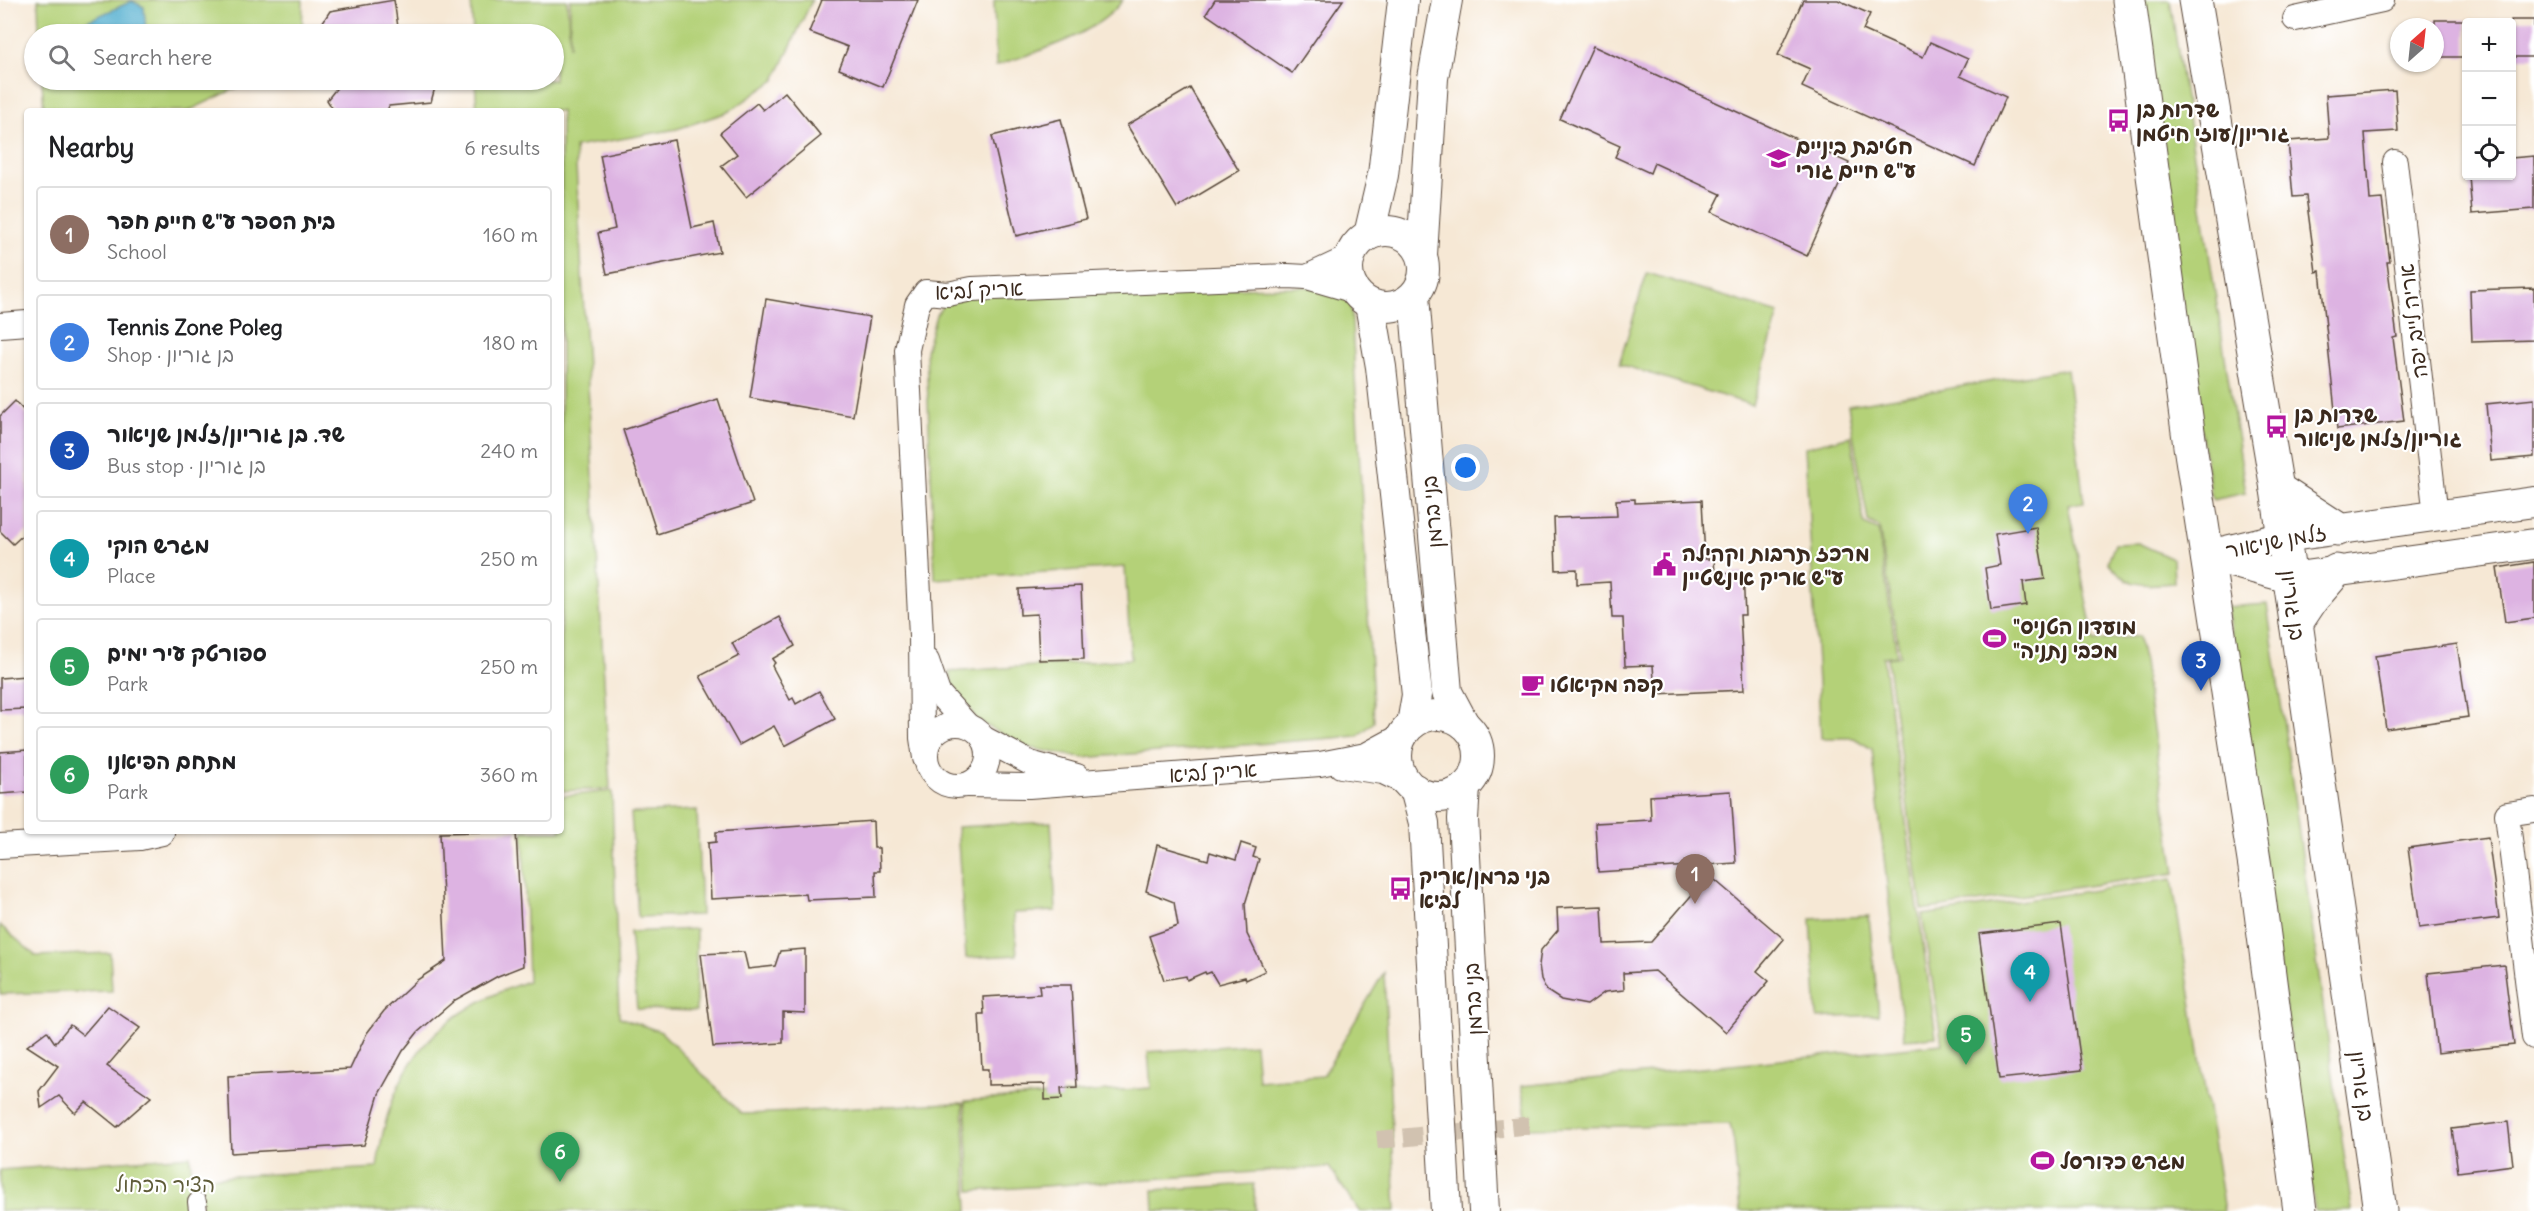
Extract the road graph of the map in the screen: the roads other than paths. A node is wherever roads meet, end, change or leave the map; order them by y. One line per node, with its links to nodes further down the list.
1 (1403, 0): 10 (street)
2 (1447, 0): 8 (street)
3 (1452, 0): 8 (street)
4 (2129, 0): 24 (main road)
5 (2195, 0): 18 (main road, בן גוריון)
6 (2382, 0): 7 (street)
7 (2295, 19)
8 (1438, 52): 11 (street)
9 (2395, 162): 20 (street, אריה לייב יפה)
10 (1369, 235): 11 (street); 12 (street)
11 (1422, 255): 14 (street)
12 (1350, 257): 13 (street, אריק לביא); 15 (street)
13 (1307, 277): 15 (street, אריק לביא); 28 (street, אריק לביא)
14 (1414, 296): 15 (street); 29 (street, בני ברמן)
15 (1362, 298): 30 (street, בני ברמן)
16 (24, 323): 17 (street)
17 (0, 325)
18 (2277, 489): 21 (main road); 22 (main road, בן גוריון)
19 (2534, 502): 20 (street, זלמן שניאור)
20 (2436, 516): 21 (street, זלמן שניאור)
21 (2338, 529): 22 (street, זלמן שניאור)
22 (2284, 537): 24 (street, זלמן שניאור); 26 (main road, בן גוריון)
23 (2534, 544): 25 (street, זלמן שניאור)
24 (2206, 555): 26 (street, זלמן שניאור); 46 (main road)
25 (2336, 571): 26 (street, זלמן שניאור); 27 (main road)
26 (2289, 578): 27 (main road, בן גוריון)
27 (2296, 623): 47 (main road, בן גוריון)
28 (921, 636): 31 (street, אריק לביא); 32 (street, אריק לביא)
29 (1464, 724): 30 (street); 37 (street)
30 (1407, 730): 33 (street, אריק לביא); 36 (street)
31 (975, 732): 32 (street); 34 (street, אריק לביא); 35 (street)
32 (925, 758): 35 (street)
33 (1320, 764): 34 (street, אריק לביא); 36 (street, אריק לביא)
34 (1106, 780): 35 (street, אריק לביא)
35 (966, 784)
36 (1412, 787): 37 (street); 44 (street, בני ברמן)
37 (1465, 787): 45 (street, בני ברמן)
38 (2534, 810): 43 (street)
39 (61, 834): 41 (street)
40 (157, 834): 41 (street)
41 (27, 844): 42 (street)
42 (0, 846)
43 (2534, 1037)
44 (1446, 1211)
45 (1484, 1211)
46 (2301, 1211)
47 (2380, 1211)

